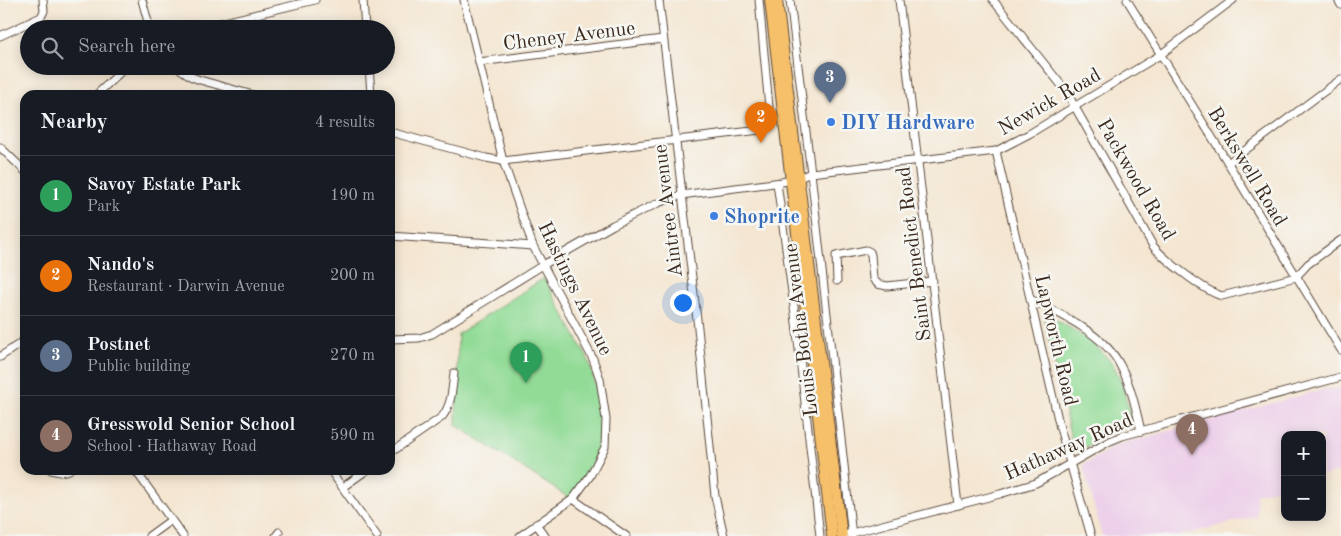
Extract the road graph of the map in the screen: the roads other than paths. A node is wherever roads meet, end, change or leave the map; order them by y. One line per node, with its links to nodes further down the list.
1 (42, 0): 17 (street)
2 (142, 0): 18 (street)
3 (315, 0): 19 (street)
4 (363, 0): 20 (street)
5 (464, 0): 29 (street, Hastings Avenue)
6 (659, 0): 23 (street, Aintree Avenue)
7 (759, 0): 25 (street)
8 (770, 0): 24 (main road, Louis Botha Avenue)
9 (777, 0): 27 (main road, Louis Botha Avenue)
10 (790, 0): 26 (street, Louis Botha Avenue)
11 (899, 0): 44 (street, Saint Benedict Road)
12 (993, 0): 38 (street, Packwood Road)
13 (1127, 0): 28 (street, Berkswell Road)
14 (1233, 0): 28 (street, Newick Road)
15 (1338, 0): 16 (street)
16 (1341, 5)
17 (35, 20)
18 (148, 20)
19 (232, 20)
20 (364, 20)
21 (20, 27): 22 (street)
22 (0, 36)
23 (663, 39): 29 (street, Cheney Avenue); 41 (street, Aintree Avenue)
24 (775, 44): 25 (street); 37 (main road, Louis Botha Avenue)
25 (764, 45): 39 (street)
26 (795, 51): 27 (street); 48 (street, Louis Botha Avenue)
27 (784, 52): 49 (main road, Louis Botha Avenue)
28 (1160, 55): 38 (street, Newick Road); 46 (street, Berkswell Road)
29 (479, 62): 45 (street, Hastings Avenue)
30 (117, 75): 34 (street)
31 (189, 75): 35 (street)
32 (370, 75): 36 (street)
33 (1341, 80): 46 (street)
34 (101, 90)
35 (235, 90)
36 (371, 90)
37 (782, 106): 39 (street); 49 (main road, Louis Botha Avenue)
38 (1076, 106): 43 (street, Newick Road); 56 (street, Packwood Road)
39 (769, 107): 41 (street)
40 (395, 133): 45 (street)
41 (675, 140): 45 (street); 51 (street, Aintree Avenue)
42 (0, 147): 47 (street)
43 (996, 150): 44 (street, Newick Road); 59 (street, Lapworth Road)
44 (918, 160): 48 (street, Newick Road); 57 (street, Saint Benedict Road)
45 (503, 161): 54 (street, Hastings Avenue)
46 (1228, 163): 56 (street, Berkswell Road)
47 (20, 164)
48 (811, 173): 49 (street, Newick Road); 77 (street, Louis Botha Avenue)
49 (795, 179): 50 (street, Newick Road); 77 (main road, Louis Botha Avenue)
50 (777, 183): 51 (street, Newick Road); 85 (street, Louis Botha Avenue)
51 (681, 195): 55 (street, Newick Road); 84 (street, Aintree Avenue)
52 (395, 236): 54 (street)
53 (1341, 240): 56 (street)
54 (533, 246): 55 (street, Hastings Avenue)
55 (543, 265): 60 (street, Newick Road); 73 (street, Hastings Avenue)
56 (1296, 277): 62 (street, Berkswell Road)
57 (932, 281): 58 (street); 74 (street, Saint Benedict Road)
58 (837, 282)
59 (1032, 300): 66 (street); 68 (street, Lapworth Road)
60 (395, 339)
61 (20, 343): 63 (street)
62 (1341, 350)
63 (0, 357)
64 (454, 373): 67 (street)
65 (1341, 377): 66 (street, Hathaway Road)
66 (1141, 431): 68 (street, Hathaway Road)
67 (395, 450)
68 (1071, 464): 74 (street, Hathaway Road); 86 (street, Lapworth Road)
69 (139, 475): 75 (street)
70 (334, 475): 72 (street)
71 (360, 475): 72 (street)
72 (343, 487): 80 (street)
73 (572, 499): 76 (street, Hastings Avenue); 83 (street)
74 (958, 505): 77 (street, Hathaway Road)
75 (171, 520): 78 (street); 79 (street)
76 (536, 524): 81 (street, Hastings Avenue); 82 (street)
77 (842, 535)
78 (149, 536)
79 (182, 536)
80 (378, 536)
81 (520, 536)
82 (545, 536)
83 (626, 536)
84 (724, 536)
85 (820, 536)
86 (1091, 536)

